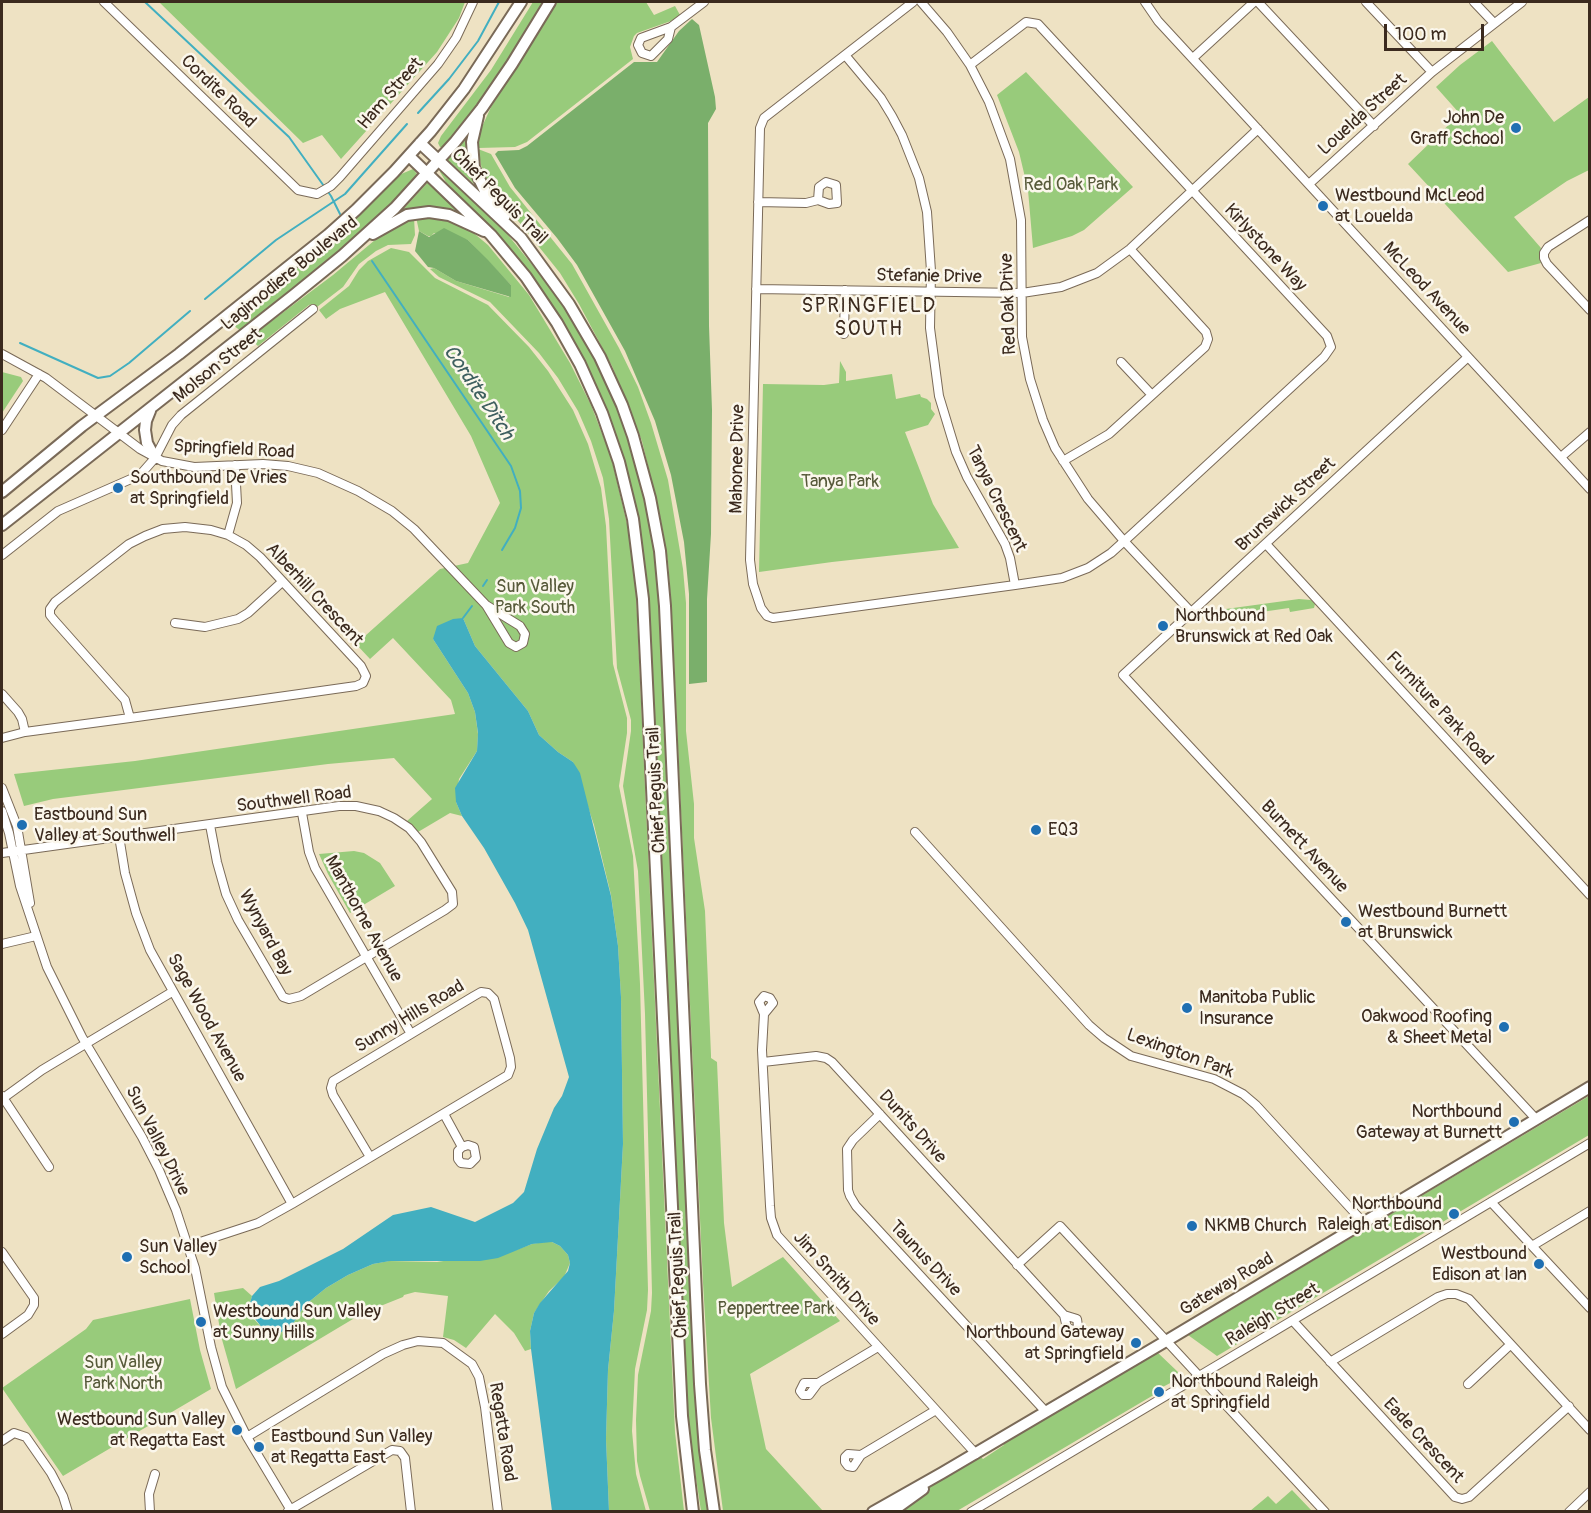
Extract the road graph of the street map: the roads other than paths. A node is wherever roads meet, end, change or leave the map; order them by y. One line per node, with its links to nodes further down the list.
1 (104, 2): 28 (street, Cordite Road)
2 (473, 2): 28 (street, Ham Street)
3 (521, 2): 22 (main road, Lagimodiere Boulevard)
4 (550, 2): 19 (main road, Lagimodiere Boulevard)
5 (704, 2): 14 (street)
6 (913, 2): 15 (street, Mahonee Drive)
7 (921, 2): 17 (street, Red Oak Drive)
8 (1145, 2): 16 (street, McLeod Avenue)
9 (1256, 2): 16 (street); 20 (street)
10 (1366, 2): 18 (street)
11 (1474, 2): 13 (street)
12 (1522, 2): 13 (street, Louelda Street)
13 (1494, 23): 18 (street, Louelda Street)
14 (671, 27)
15 (845, 54): 30 (street, Mahonee Drive); 38 (street, Tanya Crescent)
16 (1193, 58): 21 (street, McLeod Avenue)
17 (970, 65): 27 (street, Kirlystone Way); 39 (street, Red Oak Drive)
18 (1432, 72): 20 (street, Louelda Street)
19 (482, 108): 24 (main road, Lagimodiere Boulevard); 33 (main road)
20 (1374, 126): 26 (street, Louelda Street)
21 (1258, 129): 26 (street, McLeod Avenue); 27 (street, Stefanie Drive)
22 (420, 143): 23 (main road, Lagimodiere Boulevard); 24 (main road, Chief Peguis Trail)
23 (409, 156): 25 (main road, Chief Peguis Trail); 49 (main road, Lagimodiere Boulevard)
24 (439, 160): 25 (main road, Lagimodiere Boulevard); 33 (main road, Chief Peguis Trail)
25 (428, 172): 32 (main road, Chief Peguis Trail); 34 (main road, Lagimodiere Boulevard)
26 (1309, 184): 44 (street, McLeod Avenue)
27 (1192, 191): 35 (street, Stefanie Drive); 61 (street, Kirlystone Way)
28 (316, 194)
29 (818, 200): 30 (street)
30 (758, 202): 36 (street, Mahonee Drive)
31 (1590, 220): 41 (street)
32 (491, 235): 34 (main road); 137 (main road, Chief Peguis Trail)
33 (521, 238): 138 (main road, Chief Peguis Trail)
34 (360, 241): 48 (main road, Lagimodiere Boulevard)
35 (1130, 249): 39 (street, Stefanie Drive); 47 (street)
36 (756, 289): 37 (street, Stefanie Drive); 65 (street, Mahonee Drive)
37 (845, 290): 38 (street, Stefanie Drive); 42 (street)
38 (929, 292): 39 (street, Stefanie Drive); 65 (street, Tanya Crescent)
39 (1022, 293): 55 (street, Red Oak Drive)
40 (313, 309): 54 (street, Molson Street)
41 (1590, 310)
42 (844, 334)
43 (2, 354): 46 (street, Springfield Road)
44 (1468, 357): 53 (street, McLeod Avenue); 62 (street, Brunswick Street)
45 (1121, 362): 47 (street)
46 (39, 374): 49 (street, Springfield Road); 50 (street)
47 (1152, 395): 55 (street)
48 (152, 407): 52 (main road, Lagimodiere Boulevard); 54 (main road)
49 (95, 417): 52 (street, Springfield Road); 58 (main road, Lagimodiere Boulevard)
50 (2, 430)
51 (1590, 432): 53 (street)
52 (118, 434): 54 (street, Springfield Road); 59 (main road, Lagimodiere Boulevard)
53 (1562, 457): 57 (street, McLeod Avenue)
54 (155, 458): 56 (street, Springfield Road); 63 (street, Molson Street)
55 (1063, 461): 61 (street, Red Oak Drive)
56 (235, 465): 60 (street); 66 (street, Springfield Road)
57 (1590, 489)
58 (2, 492)
59 (2, 525)
60 (228, 536): 64 (street, Alberhill Crescent); 71 (street, Alberhill Crescent)
61 (1124, 541): 65 (street, Mahonee Drive); 67 (street, Red Oak Drive)
62 (1266, 544): 67 (street, Brunswick Street); 83 (street, Furniture Park Road)
63 (2, 555)
64 (282, 582): 68 (street); 71 (street, Alberhill Crescent)
65 (1016, 585)
66 (486, 605): 66 (street, Springfield Road)
67 (1191, 612): 69 (street, Brunswick Street)
68 (175, 623)
69 (1123, 675): 97 (street, Burnett Avenue)
70 (2, 694): 72 (street)
71 (130, 718): 72 (street, Alberhill Crescent)
72 (25, 732): 73 (street, Alberhill Crescent)
73 (2, 738)
74 (2, 788): 80 (street, Sun Valley Drive)
75 (2, 811): 81 (street, Sun Valley Drive)
76 (302, 813): 77 (street, Southwell Road); 87 (street, Manthorne Avenue); 87 (street, Southwell Road)
77 (210, 825): 79 (street, Southwell Road); 87 (street, Wynyard Bay)
78 (915, 832): 105 (street, Lexington Park)
79 (119, 837): 80 (street, Southwell Road); 88 (street, Sage Wood Avenue)
80 (23, 851): 81 (street, Southwell Road); 84 (street, Sun Valley Drive)
81 (14, 852): 82 (street, Southwell Road); 84 (street, Sun Valley Drive)
82 (2, 854)
83 (1590, 895)
84 (33, 922): 85 (street, Sun Valley Drive)
85 (36, 936): 86 (street); 91 (street, Sun Valley Drive)
86 (2, 944)
87 (366, 958): 90 (street, Manthorne Avenue)
88 (172, 992): 91 (street); 103 (street, Sage Wood Avenue)
89 (764, 1014): 92 (street, Jim Smith Drive)
90 (411, 1034): 95 (street, Sunny Hills Road); 100 (street, Sunny Hills Road)
91 (87, 1044): 94 (street); 106 (street, Sun Valley Drive)
92 (763, 1062): 96 (street, Dunits Drive); 116 (street, Jim Smith Drive)
93 (1590, 1087): 97 (main road, Gateway Road)
94 (2, 1098): 101 (street)
95 (444, 1114): 99 (street); 100 (street, Sunny Hills Road)
96 (880, 1114): 109 (street, Dunits Drive); 123 (street, Taunus Drive)
97 (1536, 1119): 105 (main road, Gateway Road)
98 (1590, 1143): 102 (street, Raleigh Street)
99 (462, 1147)
100 (370, 1157): 103 (street, Sunny Hills Road)
101 (49, 1167)
102 (1491, 1202): 107 (street); 112 (street, Raleigh Street)
103 (292, 1204): 106 (street, Sunny Hills Road)
104 (1590, 1211): 107 (street)
105 (1364, 1222): 114 (main road, Gateway Road)
106 (188, 1246): 125 (street, Sun Valley Drive)
107 (1532, 1246): 110 (street)
108 (2, 1252): 113 (street)
109 (1017, 1265): 111 (street, Dunits Drive); 114 (street)
110 (1590, 1308)
111 (1064, 1315)
112 (1293, 1321): 117 (street, Eade Crescent); 118 (street, Raleigh Street)
113 (2, 1334)
114 (1166, 1341): 118 (street); 123 (main road, Gateway Road)
115 (1510, 1345): 117 (street); 120 (street); 121 (street)
116 (878, 1347): 119 (street); 122 (street, Jim Smith Drive)
117 (1330, 1362): 121 (street, Eade Crescent)
118 (1200, 1377): 141 (street, Raleigh Street); 142 (street)
119 (818, 1383)
120 (1468, 1384)
121 (1569, 1406): 124 (street)
122 (936, 1410): 127 (street, Jim Smith Drive); 128 (street)
123 (1046, 1412): 127 (main road, Gateway Road)
124 (1590, 1430)
125 (247, 1437): 132 (street, Sun Valley Drive); 136 (street, Regatta Road)
126 (2, 1441): 133 (street)
127 (975, 1454): 129 (main road, Gateway Road)
128 (861, 1455)
129 (942, 1473): 139 (main road, Gateway Road); 140 (main road, Gateway Road)
130 (154, 1474): 134 (street)
131 (1590, 1492): 143 (street)
132 (290, 1511): 135 (street)
133 (68, 1512)
134 (150, 1512)
135 (411, 1512)
136 (498, 1512)
137 (693, 1512)
138 (714, 1512)
139 (873, 1512)
140 (891, 1512)
141 (971, 1512)
142 (1325, 1512)
143 (1569, 1512)

